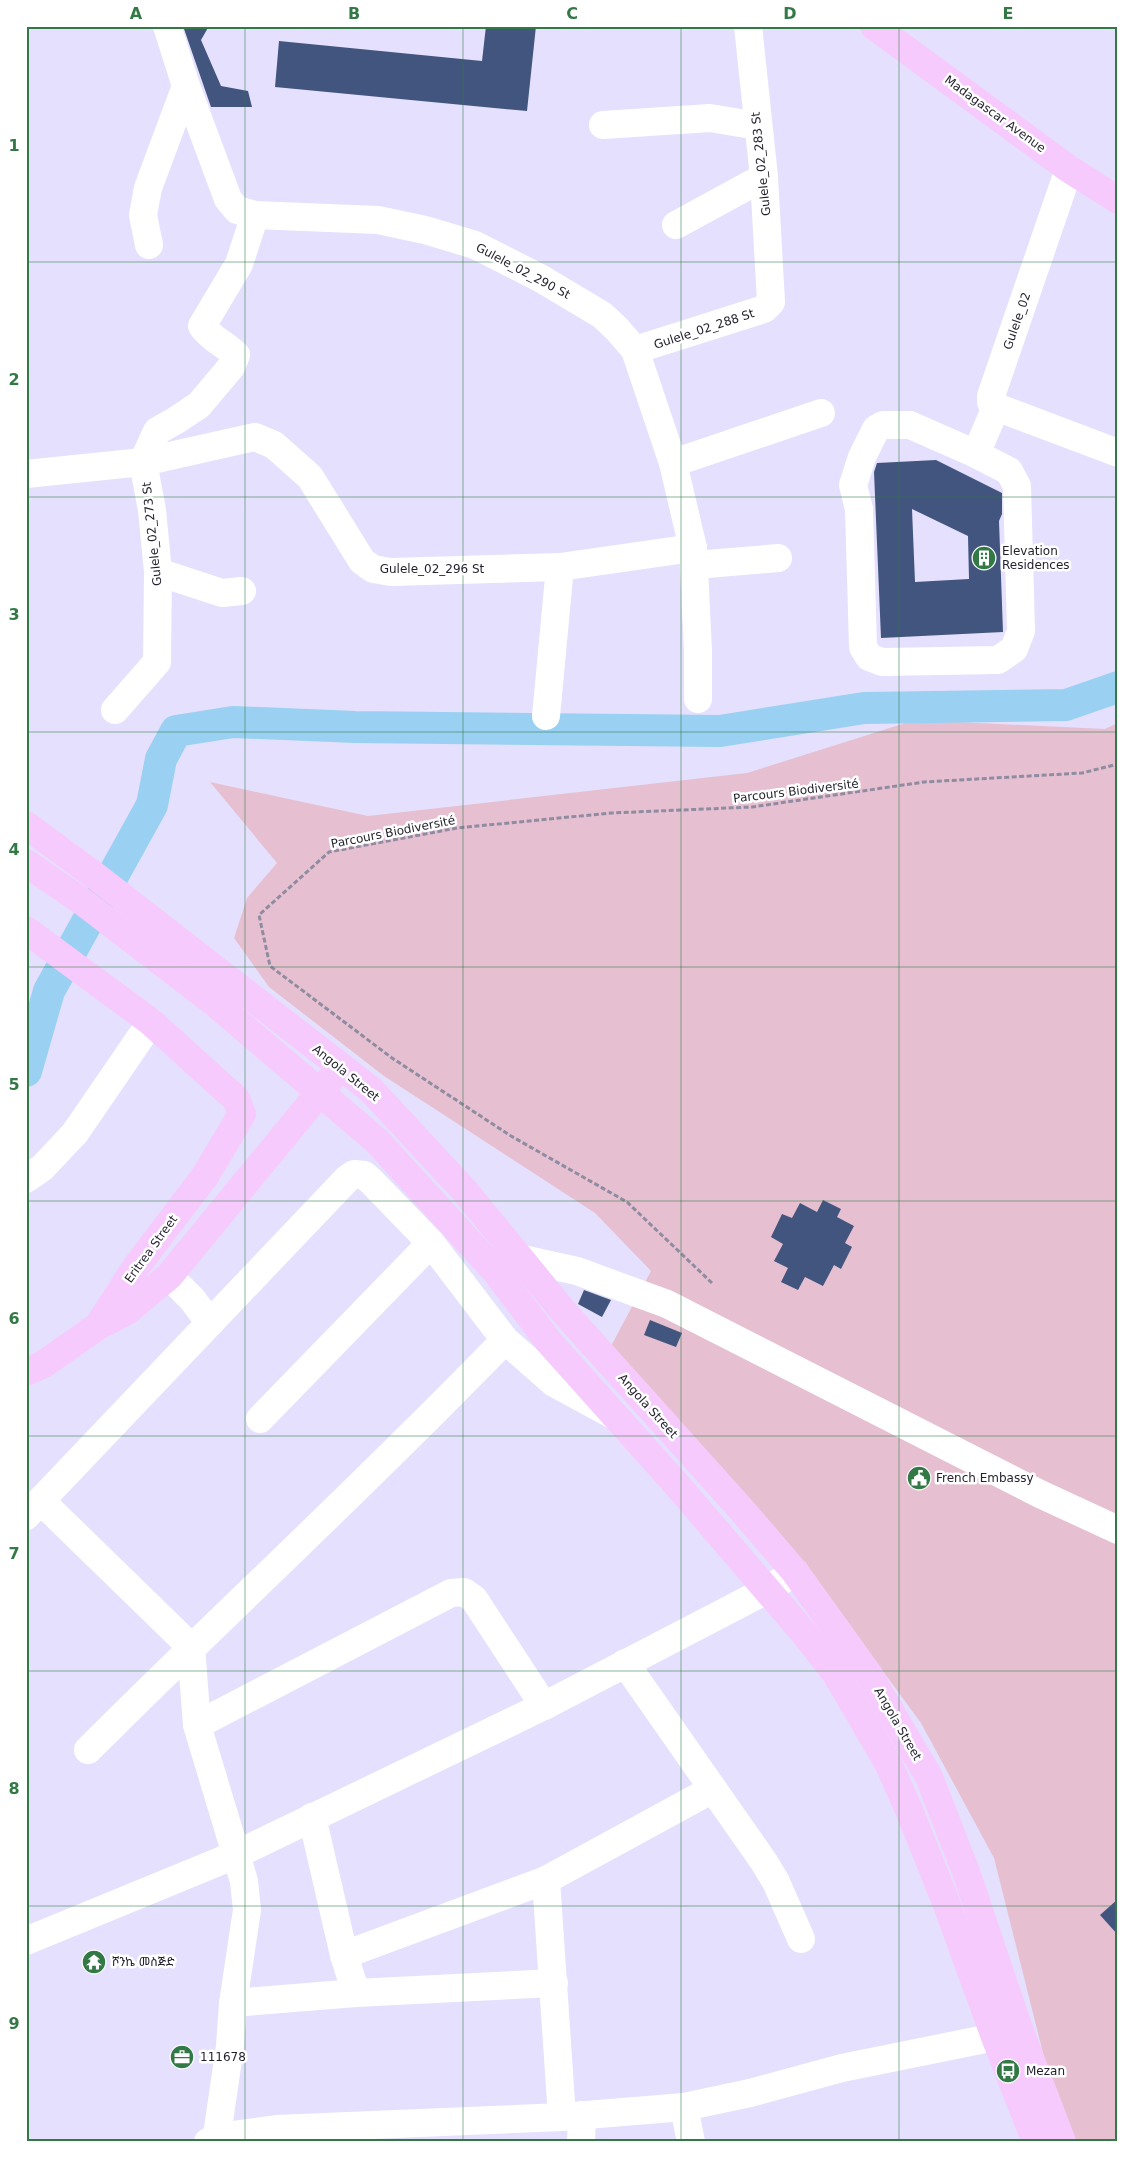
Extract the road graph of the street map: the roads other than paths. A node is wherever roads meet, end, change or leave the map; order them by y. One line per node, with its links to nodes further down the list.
1 (167, 26): 4 (street, Gulele_02_290 St)
2 (748, 26): 6 (street, Gulele_02_283 St)
3 (874, 26): 7 (main road, Madagascar Avenue)
4 (186, 86): 10 (street, Gulele_02_290 St); 12 (street)
5 (603, 125): 6 (street)
6 (758, 126): 8 (street, Gulele_02_283 St)
7 (1069, 169): 9 (main road, Madagascar Avenue); 15 (street, Gulele_02)
8 (764, 176): 11 (street); 13 (street, Gulele_02_283 St)
9 (1118, 200)
10 (255, 215): 14 (street, Gulele_02_290 St); 19 (street)
11 (676, 226)
12 (149, 246)
13 (771, 302): 14 (street, Gulele_02_288 St)
14 (635, 350): 20 (street, Gulele_02_290 St)
15 (996, 407): 17 (street); 18 (street)
16 (821, 413): 20 (street)
17 (1118, 453)
18 (976, 454): 18 (street)
19 (143, 462): 21 (street, Gulele_02_296 St); 24 (street, Gulele_02_296 St); 25 (street, Gulele_02_273 St)
20 (673, 464): 22 (street, Gulele_02_290 St)
21 (26, 474)
22 (694, 557): 23 (street, Gulele_02_296 St); 24 (street, Gulele_02_296 St); 27 (street, Gulele_02_290 St)
23 (778, 558)
24 (560, 567): 29 (street)
25 (158, 572): 26 (street); 28 (street, Gulele_02_273 St)
26 (242, 590)
27 (698, 699)
28 (116, 710)
29 (546, 716)
30 (26, 825): 34 (main road, Angola Street)
31 (26, 863): 35 (main road)
32 (26, 930): 33 (main road)
33 (151, 1022): 36 (street); 41 (main road, Eritrea Street)
34 (340, 1068): 35 (main road); 38 (main road, Angola Street)
35 (318, 1092): 38 (main road); 39 (main road)
36 (26, 1179)
37 (431, 1243): 40 (street); 42 (street); 45 (street)
38 (507, 1265): 44 (main road); 47 (street); 48 (main road, Angola Street)
39 (168, 1276): 40 (street); 41 (main road)
40 (210, 1323): 46 (street)
41 (98, 1326): 43 (main road, Eritrea Street)
42 (505, 1340): 44 (street); 50 (street)
43 (26, 1372)
44 (614, 1416): 49 (main road)
45 (260, 1419)
46 (34, 1508): 50 (street)
47 (1118, 1530)
48 (795, 1572): 49 (street); 65 (main road, Angola Street)
49 (767, 1590): 51 (street); 65 (main road)
50 (191, 1647): 53 (street); 54 (street)
51 (625, 1663): 52 (street); 55 (street)
52 (544, 1706): 53 (street); 56 (street)
53 (197, 1725): 57 (street)
54 (88, 1750)
55 (713, 1789): 58 (street); 59 (street)
56 (312, 1818): 57 (street); 61 (street)
57 (235, 1855): 60 (street); 64 (street)
58 (546, 1880): 61 (street); 62 (street)
59 (801, 1939)
60 (26, 1941)
61 (344, 1955): 63 (street)
62 (554, 1983): 63 (street); 67 (street)
63 (356, 1994): 64 (street)
64 (233, 2004): 68 (street)
65 (1007, 2033): 66 (street); 70 (main road); 71 (main road, Angola Street)
66 (684, 2107): 67 (street); 69 (street)
67 (575, 2125): 68 (street)
68 (214, 2140)
69 (690, 2142)
70 (1036, 2142)
71 (1062, 2142)

